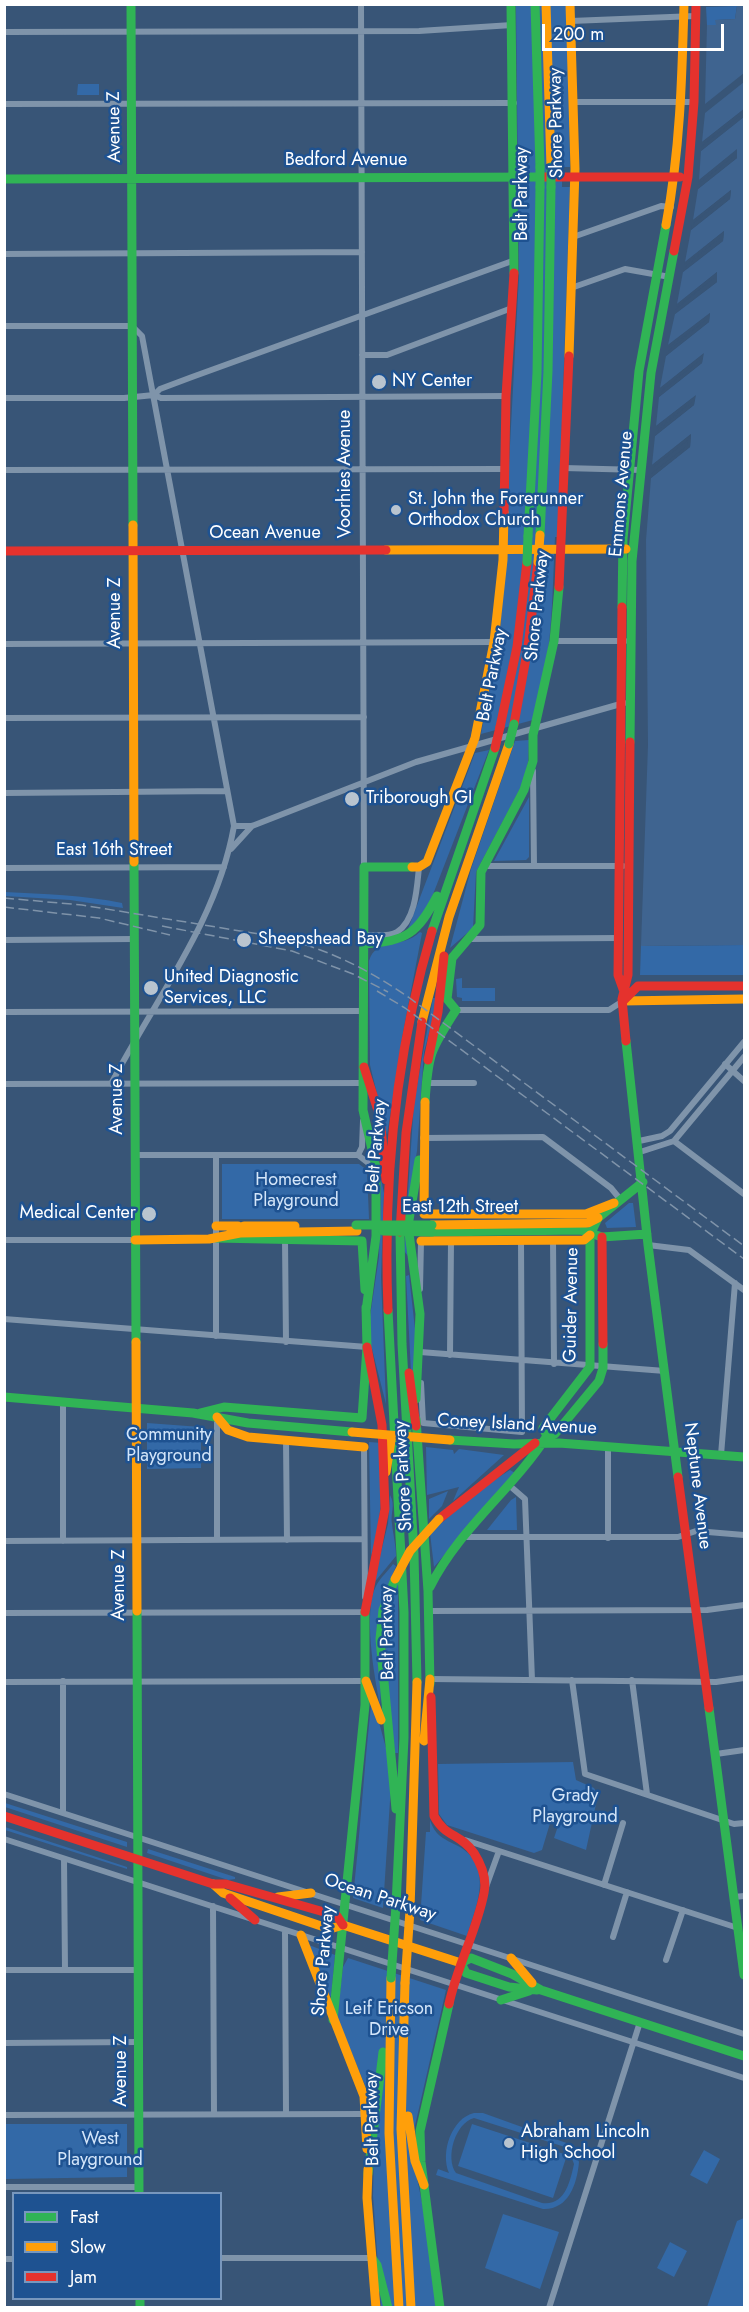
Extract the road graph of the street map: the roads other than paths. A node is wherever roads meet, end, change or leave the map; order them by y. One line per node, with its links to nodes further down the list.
1 (131, 4): 14 (main road, Avenue Z)
2 (361, 4): 13 (street, Voorhies Avenue)
3 (512, 4): 12 (main road)
4 (535, 4): 86 (main road, Belt Parkway, bridge)
5 (546, 4): 95 (main road, Belt Parkway, bridge)
6 (570, 4): 11 (main road, Shore Parkway)
7 (684, 4): 9 (main road, Emmons Avenue)
8 (696, 4): 10 (main road, Emmons Avenue)
9 (683, 16): 10 (street); 11 (street); 17 (main road, Emmons Avenue)
10 (695, 16): 18 (main road, Emmons Avenue)
11 (571, 21): 16 (main road, Shore Parkway)
12 (513, 25): 13 (street); 21 (main road)
13 (361, 30): 14 (street); 20 (street, Voorhies Avenue)
14 (131, 31): 15 (street); 19 (main road, Avenue Z)
15 (4, 32)
16 (573, 102): 17 (street); 24 (main road, Shore Parkway)
17 (682, 102): 18 (street); 25 (main road, Emmons Avenue)
18 (694, 102): 26 (main road, Emmons Avenue)
19 (131, 103): 20 (street); 22 (street); 29 (main road, Avenue Z)
20 (361, 103): 21 (street); 27 (street, Voorhies Avenue)
21 (514, 103): 23 (main road)
22 (4, 104)
23 (514, 177): 24 (main road, Bedford Avenue); 27 (main road, Bedford Avenue); 35 (main road)
24 (574, 177): 25 (main road, Bedford Avenue); 31 (main road, Shore Parkway)
25 (675, 177): 26 (main road, Bedford Avenue); 30 (main road, Emmons Avenue)
26 (688, 177): 37 (main road, Emmons Avenue)
27 (362, 178): 29 (main road, Bedford Avenue); 32 (street, Voorhies Avenue)
28 (4, 179): 29 (main road, Bedford Avenue)
29 (132, 179): 33 (main road, Avenue Z)
30 (671, 207): 31 (street); 36 (main road, Emmons Avenue)
31 (573, 237): 38 (main road, Shore Parkway)
32 (362, 252): 33 (street); 40 (street, Voorhies Avenue)
33 (131, 253): 34 (street); 42 (main road, Avenue Z)
34 (4, 254)
35 (515, 260): 39 (main road); 40 (street)
36 (658, 274): 37 (street); 38 (street); 52 (main road, Emmons Avenue)
37 (670, 277): 56 (main road, Emmons Avenue)
38 (571, 288): 49 (main road, Shore Parkway)
39 (512, 308): 43 (street); 45 (main road)
40 (362, 316): 43 (street, Voorhies Avenue); 44 (street)
41 (4, 326): 42 (street)
42 (132, 326): 44 (street); 48 (main road, Avenue Z)
43 (362, 355): 46 (street, Voorhies Avenue)
44 (154, 395): 46 (street); 48 (street); 55 (street)
45 (507, 396): 46 (street); 51 (main road)
46 (362, 397): 50 (street, Voorhies Avenue)
47 (4, 398): 48 (street)
48 (132, 398): 54 (main road, Avenue Z)
49 (564, 468): 52 (street); 58 (main road, Shore Parkway)
50 (363, 469): 51 (street); 55 (street); 61 (street, Voorhies Avenue)
51 (504, 469): 57 (main road)
52 (629, 469): 56 (street); 59 (main road, Emmons Avenue)
53 (4, 470): 54 (street)
54 (132, 470): 55 (street); 63 (main road, Avenue Z)
55 (168, 470): 60 (street)
56 (641, 470): 59 (main road, Emmons Avenue)
57 (504, 549): 58 (main road, Ocean Avenue); 61 (main road, Ocean Avenue); 67 (main road)
58 (561, 549): 59 (main road, Ocean Avenue); 64 (main road, Shore Parkway)
59 (628, 549): 65 (main road, Emmons Avenue)
60 (183, 550): 61 (main road, Ocean Avenue); 63 (main road, Ocean Avenue); 69 (street)
61 (363, 550): 66 (street, Voorhies Avenue)
62 (4, 551): 63 (main road, Ocean Avenue)
63 (133, 551): 68 (main road, Avenue Z)
64 (554, 640): 65 (street); 76 (main road, Shore Parkway)
65 (627, 641): 71 (main road, Emmons Avenue)
66 (363, 642): 67 (street); 69 (street); 73 (street, Voorhies Avenue)
67 (494, 642): 77 (main road)
68 (133, 643): 69 (street); 70 (street); 75 (main road, Avenue Z)
69 (199, 643): 72 (street)
70 (4, 644)
71 (627, 703): 76 (street); 90 (main road, Emmons Avenue)
72 (213, 717): 73 (street); 75 (street); 80 (street)
73 (364, 717): 79 (street, Voorhies Avenue)
74 (4, 718): 75 (street)
75 (133, 718): 82 (main road, Avenue Z)
76 (536, 727): 77 (street); 78 (main road, Shore Parkway)
77 (472, 746): 79 (street); 87 (main road)
78 (533, 761): 88 (main road, Shore Parkway); 89 (street)
79 (364, 782): 84 (street); 92 (street, Voorhies Avenue)
80 (226, 791): 82 (street); 83 (street)
81 (4, 793): 82 (street)
82 (133, 793): 94 (main road, Avenue Z)
83 (234, 826): 84 (street); 85 (street)
84 (252, 826): 85 (street)
85 (229, 852): 91 (street)
86 (454, 864): 98 (main road); 136 (main road, Belt Parkway)
87 (421, 866): 92 (main road); 98 (street)
88 (483, 866): 89 (street); 99 (main road, Shore Parkway)
89 (534, 866): 90 (street)
90 (625, 866): 96 (main road, Emmons Avenue); 103 (main road, Emmons Avenue)
91 (224, 867): 94 (street, East 16th Street); 108 (street)
92 (364, 867): 98 (main road, Voorhies Avenue)
93 (4, 868): 94 (street, East 16th Street)
94 (134, 868): 97 (main road, Avenue Z)
95 (452, 908): 101 (main road); 162 (main road, Belt Parkway)
96 (619, 938): 99 (street); 103 (main road, Emmons Avenue)
97 (134, 939): 100 (street); 111 (main road, Avenue Z)
98 (364, 939): 109 (main road, Shore Parkway)
99 (469, 939): 104 (main road, Shore Parkway)
100 (4, 940)
101 (439, 982): 104 (main road); 115 (main road)
102 (744, 986): 106 (main road)
103 (623, 989): 106 (main road, Emmons Avenue)
104 (447, 999): 107 (main road)
105 (744, 999): 106 (main road)
106 (623, 1001): 107 (street); 128 (main road, Neptune Avenue)
107 (456, 1010): 115 (main road, Shore Parkway)
108 (153, 1011): 109 (street); 111 (street); 112 (street)
109 (363, 1011): 117 (main road, Shore Parkway)
110 (4, 1012): 111 (street)
111 (134, 1012): 112 (main road, Avenue Z)
112 (134, 1042): 124 (street); 125 (main road, Avenue Z)
113 (744, 1042): 116 (street)
114 (744, 1057): 118 (street)
115 (428, 1060): 121 (main road, Shore Parkway)
116 (725, 1064): 118 (street); 128 (street)
117 (364, 1066): 120 (main road, Shore Parkway); 136 (main road)
118 (733, 1071): 119 (street); 129 (street)
119 (744, 1081)
120 (364, 1083): 125 (street); 126 (main road, Shore Parkway)
121 (426, 1083): 122 (street); 127 (main road, Shore Parkway)
122 (474, 1083)
123 (4, 1084): 124 (street)
124 (111, 1084): 125 (street)
125 (135, 1084): 131 (main road, Avenue Z)
126 (363, 1110): 132 (street, Shore Parkway); 134 (main road, Shore Parkway)
127 (423, 1138): 138 (street); 139 (main road, Shore Parkway); 160 (main road, Shore Parkway)
128 (639, 1141): 130 (main road, Neptune Avenue)
129 (674, 1141): 130 (street); 137 (street)
130 (640, 1152): 135 (main road, Neptune Avenue)
131 (135, 1155): 133 (street); 150 (main road, Avenue Z)
132 (358, 1155): 133 (street); 134 (street)
133 (216, 1156): 141 (street)
134 (376, 1179): 159 (main road, Shore Parkway)
135 (643, 1182): 138 (main road, Guider Avenue); 148 (main road, Neptune Avenue)
136 (388, 1191): 181 (main road, Belt Parkway)
137 (744, 1194)
138 (617, 1201): 139 (main road, East 12th Street); 140 (main road, Guider Avenue)
139 (424, 1214)
140 (598, 1218): 144 (main road, East 12th Street); 145 (main road, Guider Avenue)
141 (216, 1226): 142 (main road); 147 (street)
142 (244, 1226): 143 (main road, East 12th Street); 147 (main road, East 12th Street)
143 (356, 1228): 144 (main road, East 12th Street, bridge); 147 (main road, East 12th Street)
144 (432, 1229): 145 (main road, East 12th Street)
145 (590, 1235): 146 (main road, East 12th Street); 153 (main road, East 12th Street); 171 (main road, Guider Avenue)
146 (602, 1237): 148 (main road, East 12th Street); 172 (main road, Guider Avenue)
147 (216, 1238): 150 (main road, East 12th Street); 151 (main road, East 12th Street); 164 (street)
148 (648, 1239): 157 (street); 173 (main road, Neptune Avenue)
149 (4, 1240): 150 (street, East 12th Street)
150 (135, 1240): 163 (main road, Avenue Z)
151 (285, 1240): 156 (main road, East 12th Street); 165 (street)
152 (451, 1240): 154 (main road, East 12th Street); 155 (main road, East 12th Street); 167 (street)
153 (553, 1240): 155 (main road, East 12th Street); 170 (street)
154 (421, 1241): 160 (street, Shore Parkway)
155 (521, 1241): 169 (street)
156 (364, 1245): 159 (main road, Shore Parkway)
157 (735, 1283): 158 (street); 187 (street)
158 (744, 1290)
159 (366, 1311): 166 (main road, Shore Parkway)
160 (420, 1314): 168 (main road, Shore Parkway)
161 (4, 1319): 163 (street)
162 (400, 1328): 180 (main road); 227 (main road, Belt Parkway)
163 (135, 1329): 164 (street); 176 (main road, Avenue Z)
164 (216, 1336): 165 (street)
165 (286, 1342): 166 (street)
166 (367, 1347): 179 (main road, Shore Parkway); 189 (main road, Shore Parkway)
167 (450, 1355): 168 (street); 169 (street)
168 (419, 1357): 180 (main road, Shore Parkway)
169 (522, 1361): 170 (street); 180 (street, Coney Island Avenue)
170 (554, 1364): 171 (street)
171 (590, 1367): 172 (street); 183 (main road, Guider Avenue)
172 (603, 1368): 173 (street); 183 (main road, Guider Avenue)
173 (665, 1371): 186 (main road, Neptune Avenue)
174 (4, 1397): 175 (main road, Coney Island Avenue)
175 (63, 1402): 176 (main road, Coney Island Avenue); 201 (street)
176 (136, 1408): 177 (main road, Coney Island Avenue); 197 (main road, Avenue Z)
177 (200, 1413): 178 (main road, Coney Island Avenue); 179 (main road, Coney Island Avenue)
178 (217, 1417): 182 (main road, Coney Island Avenue); 183 (main road, Coney Island Avenue, bridge); 198 (street)
179 (362, 1418)
180 (420, 1425): 202 (main road, Shore Parkway)
181 (394, 1429): 189 (main road); 237 (main road, Belt Parkway)
182 (286, 1440): 185 (main road, Coney Island Avenue); 199 (street)
183 (542, 1440): 184 (main road, Coney Island Avenue); 190 (main road, Guider Avenue); 220 (main road, bridge)
184 (608, 1446): 186 (main road, Coney Island Avenue); 195 (street)
185 (364, 1447): 196 (street, Shore Parkway)
186 (676, 1452): 187 (main road, Coney Island Avenue); 191 (main road, Neptune Avenue)
187 (721, 1455): 188 (main road, Coney Island Avenue)
188 (744, 1457)
189 (386, 1472): 208 (main road, Shore Parkway)
190 (510, 1486): 193 (main road, Guider Avenue); 194 (street)
191 (687, 1534): 192 (street); 195 (street); 205 (main road, Neptune Avenue)
192 (744, 1535)
193 (464, 1537): 194 (street); 202 (main road, Guider Avenue)
194 (526, 1538): 195 (street); 204 (street)
195 (609, 1538)
196 (364, 1539): 199 (street); 208 (street, Shore Parkway)
197 (136, 1540): 198 (street); 201 (street); 207 (main road, Avenue Z)
198 (217, 1540): 199 (street)
199 (286, 1540)
200 (4, 1541): 201 (street)
201 (63, 1541)
202 (428, 1591): 206 (main road, Shore Parkway)
203 (744, 1605): 205 (street)
204 (529, 1610): 205 (street); 206 (street); 212 (street)
205 (697, 1610): 215 (main road, Neptune Avenue)
206 (429, 1611): 211 (main road, Shore Parkway)
207 (137, 1612): 208 (street); 209 (street); 216 (main road, Avenue Z)
208 (365, 1612): 217 (main road, Shore Parkway)
209 (4, 1613)
210 (744, 1678): 215 (street)
211 (430, 1679): 212 (street); 227 (main road); 233 (main road, Shore Parkway)
212 (532, 1680): 213 (street)
213 (572, 1680): 214 (street); 224 (street)
214 (632, 1680): 215 (street); 224 (street)
215 (706, 1680): 222 (main road, Neptune Avenue)
216 (137, 1681): 217 (street); 219 (street); 231 (main road, Avenue Z)
217 (366, 1681): 220 (main road); 247 (main road, Shore Parkway)
218 (4, 1682): 219 (street)
219 (63, 1682): 225 (street)
220 (388, 1738): 237 (main road)
221 (744, 1750): 222 (street)
222 (716, 1754): 228 (main road, Neptune Avenue)
223 (4, 1794): 225 (street, Ocean Parkway)
224 (647, 1794): 228 (street)
225 (63, 1812): 231 (street, Ocean Parkway)
226 (4, 1816): 236 (main road, Ocean Parkway)
227 (416, 1816): 270 (main road, Belt Parkway, bridge)
228 (724, 1820): 230 (street); 245 (main road, Neptune Avenue)
229 (623, 1823): 240 (street)
230 (744, 1823)
231 (138, 1837): 236 (main road, Avenue Z); 244 (street, Ocean Parkway)
232 (4, 1839): 235 (street)
233 (462, 1839): 234 (street); 241 (main road, Shore Parkway)
234 (499, 1851): 240 (street); 241 (street)
235 (64, 1858): 238 (street); 263 (street)
236 (138, 1859): 238 (main road, Avenue Z); 239 (main road, Ocean Parkway)
237 (398, 1869): 268 (main road, Belt Parkway, bridge)
238 (138, 1882): 248 (street); 264 (main road, Avenue Z)
239 (213, 1884): 243 (main road, Ocean Parkway); 246 (main road, Ocean Parkway)
240 (604, 1885): 242 (street)
241 (485, 1891): 256 (main road)
242 (627, 1892): 249 (street); 255 (street)
243 (223, 1893): 250 (main road); 251 (main road, Ocean Parkway)
244 (311, 1893): 246 (main road); 247 (street, Ocean Parkway)
245 (739, 1896): 252 (main road, Neptune Avenue)
246 (270, 1897): 251 (main road, Ocean Parkway)
247 (345, 1904): 251 (main road, Shore Parkway); 256 (street, Ocean Parkway)
248 (213, 1906): 250 (street); 280 (street)
249 (682, 1910): 252 (street); 260 (street)
250 (255, 1920): 253 (street)
251 (343, 1925): 257 (main road, Shore Parkway); 261 (main road, Ocean Parkway)
252 (738, 1928): 258 (main road, Neptune Avenue)
253 (285, 1930): 254 (street); 281 (street)
254 (301, 1935): 257 (street); 271 (main road)
255 (613, 1937)
256 (468, 1945): 259 (street, Ocean Parkway); 261 (main road)
257 (341, 1948): 266 (street); 271 (main road, Shore Parkway)
258 (743, 1951): 265 (main road, Neptune Avenue)
259 (511, 1958): 267 (main road); 273 (street, Ocean Parkway)
260 (666, 1960)
261 (461, 1963): 266 (main road); 267 (main road, Ocean Parkway); 267 (main road, Ocean Parkway)
262 (4, 1970): 263 (street)
263 (64, 1970): 264 (street)
264 (138, 1970): 274 (main road, Avenue Z)
265 (744, 1975)
266 (453, 1984): 269 (street); 285 (main road)
267 (537, 1989): 269 (main road); 272 (main road, Ocean Parkway)
268 (390, 1998): 284 (main road); 292 (main road, Belt Parkway)
269 (501, 2000): 276 (street)
270 (403, 2015): 285 (main road); 293 (main road, Belt Parkway)
271 (333, 2020): 282 (main road, Shore Parkway)
272 (640, 2022): 276 (street); 277 (main road, Ocean Parkway)
273 (744, 2034)
274 (138, 2042): 275 (street); 279 (main road, Avenue Z)
275 (4, 2043)
276 (633, 2043): 278 (street); 295 (street)
277 (744, 2056)
278 (744, 2078)
279 (139, 2114): 280 (street); 283 (street); 287 (main road, Avenue Z)
280 (214, 2114): 281 (street)
281 (286, 2114): 282 (street)
282 (366, 2114): 284 (main road, Shore Parkway)
283 (4, 2115)
284 (368, 2174): 289 (main road, Shore Parkway)
285 (424, 2185): 294 (main road)
286 (4, 2187): 287 (street)
287 (139, 2190)
288 (222, 2258): 289 (street)
289 (372, 2258): 290 (main road, Shore Parkway); 291 (main road)
290 (376, 2307)
291 (388, 2307)
292 (399, 2307)
293 (411, 2307)
294 (440, 2307)
295 (551, 2307)

